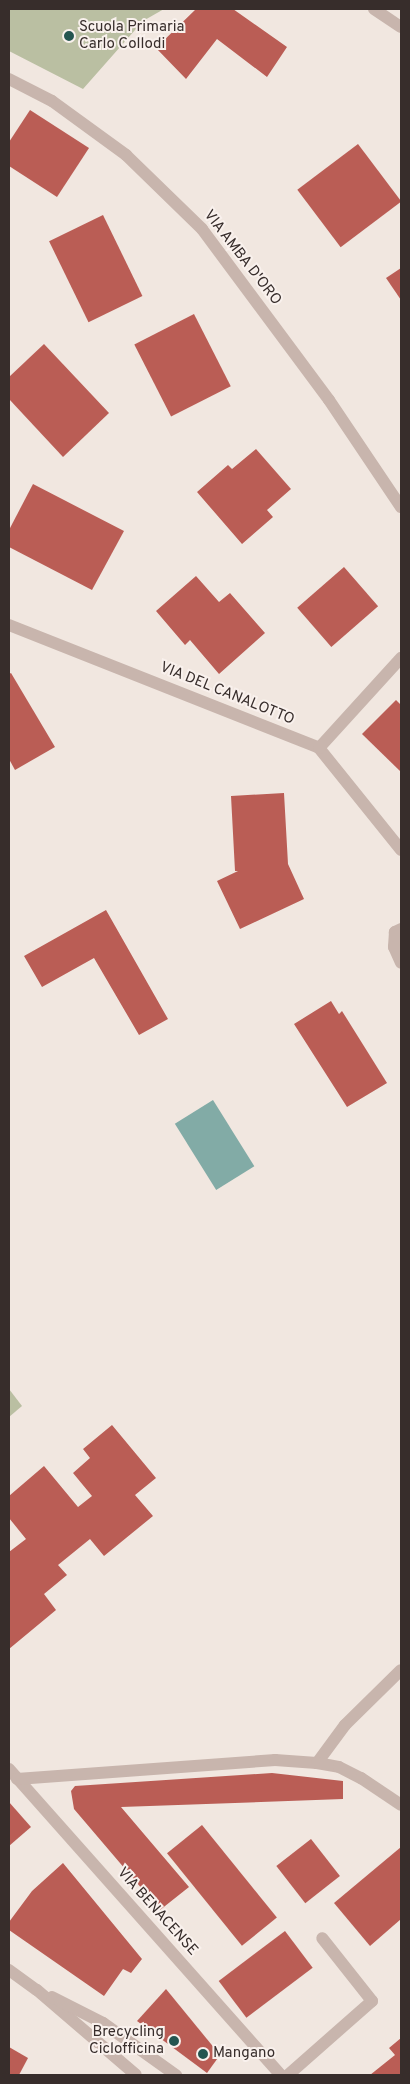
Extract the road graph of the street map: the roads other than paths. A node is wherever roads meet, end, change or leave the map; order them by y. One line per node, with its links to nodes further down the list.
1 (374, 9): 2 (street)
2 (401, 27)
3 (9, 79): 4 (street, VIA AMBA D'ORO)
4 (401, 506)
5 (9, 625): 7 (street, VIA DEL CANALOTTO)
6 (401, 658): 7 (street)
7 (319, 748): 8 (street)
8 (401, 850)
9 (401, 929): 10 (street)
10 (401, 963)
11 (401, 1670): 12 (street)
12 (318, 1763): 13 (street); 14 (street)
13 (13, 1774): 20 (street, VIA BENACENSE)
14 (401, 1805)
15 (322, 1938): 21 (street)
16 (9, 1970): 17 (street)
17 (37, 1990): 18 (street); 19 (street)
18 (136, 2075)
19 (176, 2075)
20 (281, 2075)
21 (288, 2075)

